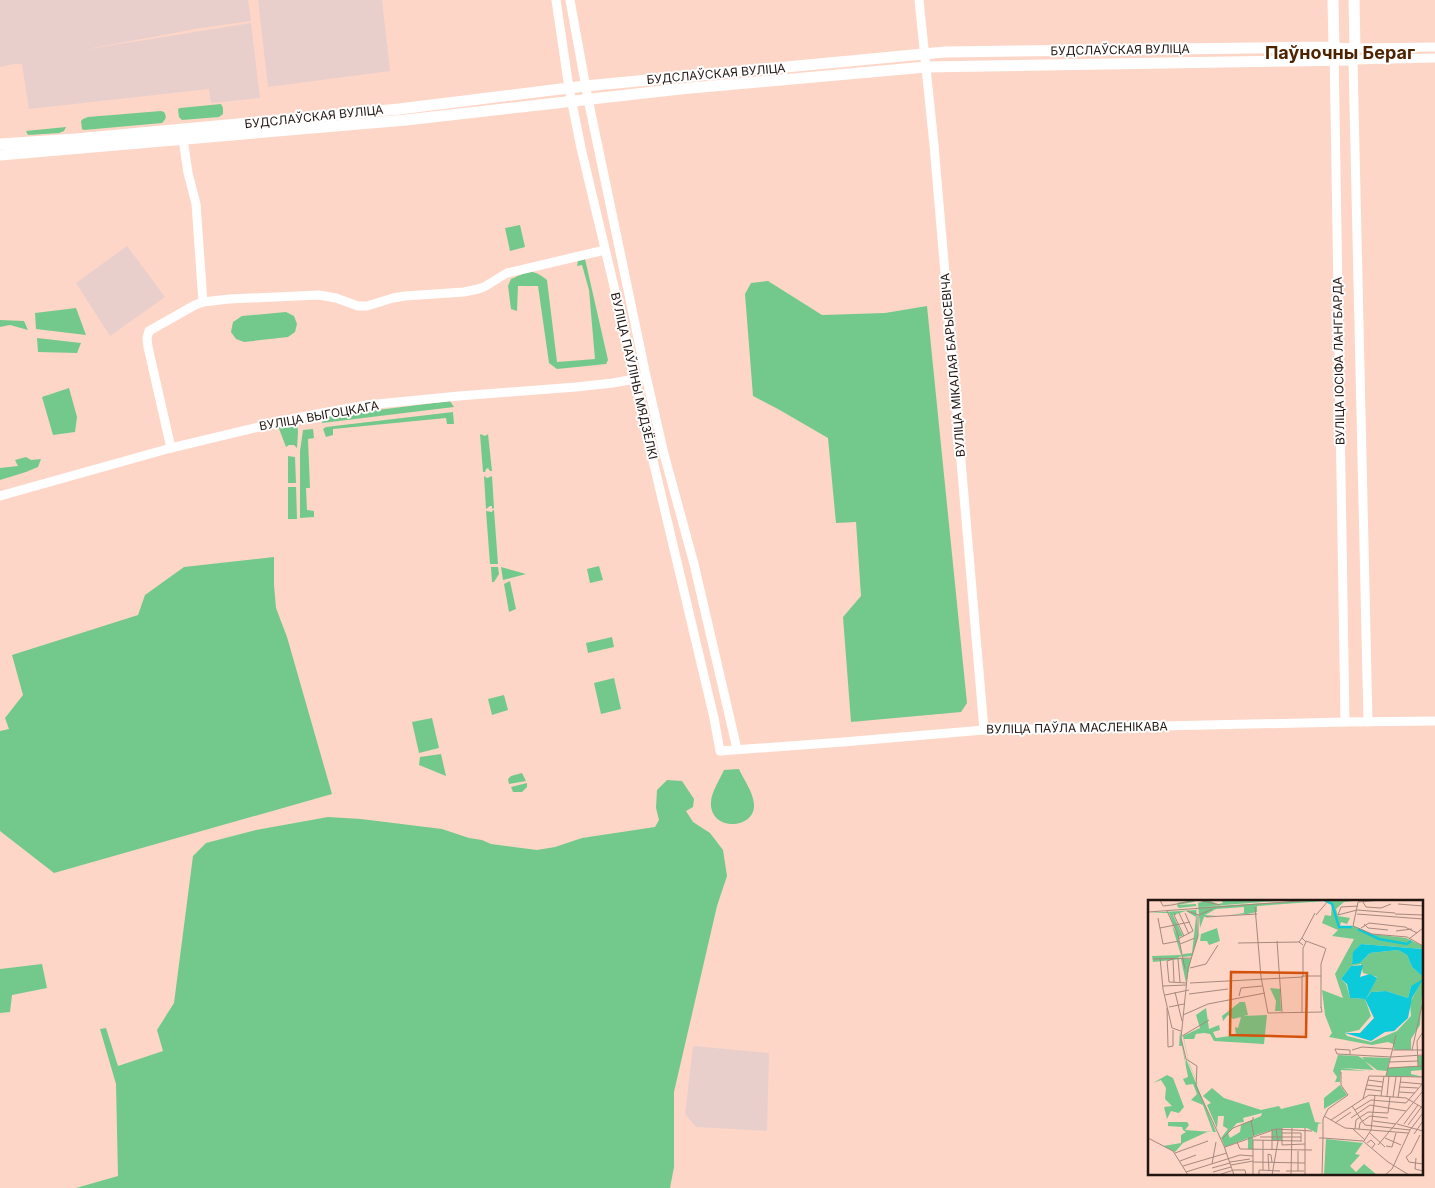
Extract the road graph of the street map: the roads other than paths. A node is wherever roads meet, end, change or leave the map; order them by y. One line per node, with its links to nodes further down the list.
1 (556, 0): 14 (street, ВУЛІЦА ПАЎЛІНЫ МЯДЗЁЛКІ)
2 (570, 0): 13 (street, ВУЛІЦА ПАЎЛІНЫ МЯДЗЁЛКІ)
3 (920, 0): 8 (street, ВУЛІЦА МІКАЛАЯ БАРЫСЕВІЧА)
4 (1333, 0): 6 (main road, ВУЛІЦА ІОСІФА ЛАНГБАРДА)
5 (1354, 0): 9 (main road, ВУЛІЦА ІОСІФА ЛАНГБАРДА)
6 (1334, 47): 8 (main road, БУДСЛАЎСКАЯ ВУЛІЦА); 9 (street, БУДСЛАЎСКАЯ ВУЛІЦА); 11 (street, ВУЛІЦА ІОСІФА ЛАНГБАРДА)
7 (1435, 47): 9 (street, БУДСЛАЎСКАЯ ВУЛІЦА)
8 (924, 54): 12 (street, ВУЛІЦА МІКАЛАЯ БАРЫСЕВІЧА); 13 (main road, БУДСЛАЎСКАЯ ВУЛІЦА)
9 (1354, 54): 10 (street, БУДСЛАЎСКАЯ ВУЛІЦА); 11 (main road, БУДСЛАЎСКАЯ ВУЛІЦА); 28 (street, ВУЛІЦА ІОСІФА ЛАНГБАРДА)
10 (1435, 58)
11 (1334, 60): 12 (main road, БУДСЛАЎСКАЯ ВУЛІЦА); 27 (street, ВУЛІЦА ІОСІФА ЛАНГБАРДА)
12 (926, 67): 15 (main road, БУДСЛАЎСКАЯ ВУЛІЦА); 29 (street, ВУЛІЦА МІКАЛАЯ БАРЫСЕВІЧА)
13 (586, 86): 14 (main road, БУДСЛАЎСКАЯ ВУЛІЦА); 15 (street, ВУЛІЦА ПАЎЛІНЫ МЯДЗЁЛКІ)
14 (568, 88): 16 (street, ВУЛІЦА ПАЎЛІНЫ МЯДЗЁЛКІ); 18 (main road, БУДСЛАЎСКАЯ ВУЛІЦА)
15 (588, 99): 16 (main road, БУДСЛАЎСКАЯ ВУЛІЦА); 22 (street, ВУЛІЦА ПАЎЛІНЫ МЯДЗЁЛКІ)
16 (571, 101): 17 (main road, БУДСЛАЎСКАЯ ВУЛІЦА); 20 (street, ВУЛІЦА ПАЎЛІНЫ МЯДЗЁЛКІ)
17 (183, 139): 19 (main road, БУДСЛАЎСКАЯ ВУЛІЦА); 21 (street)
18 (0, 144)
19 (0, 154)
20 (605, 250): 21 (street); 23 (street, ВУЛІЦА ПАЎЛІНЫ МЯДЗЁЛКІ)
21 (203, 302): 24 (street)
22 (646, 376): 23 (street, ВУЛІЦА ВЫГОЦКАГА); 30 (street, ВУЛІЦА ПАЎЛІНЫ МЯДЗЁЛКІ)
23 (635, 379): 24 (street, ВУЛІЦА ВЫГОЦКАГА); 31 (street, ВУЛІЦА ПАЎЛІНЫ МЯДЗЁЛКІ)
24 (171, 448): 25 (street, ВУЛІЦА ВЫГОЦКАГА)
25 (0, 496)
26 (1435, 721): 28 (street, ВУЛІЦА ПАЎЛА МАСЛЕНІКАВА)
27 (1345, 722): 28 (street, ВУЛІЦА ПАЎЛА МАСЛЕНІКАВА); 29 (street, ВУЛІЦА ПАЎЛА МАСЛЕНІКАВА)
28 (1368, 722)
29 (984, 730): 30 (street, ВУЛІЦА ПАЎЛА МАСЛЕНІКАВА)
30 (737, 749): 31 (street, ВУЛІЦА ПАЎЛА МАСЛЕНІКАВА)
31 (720, 750)

